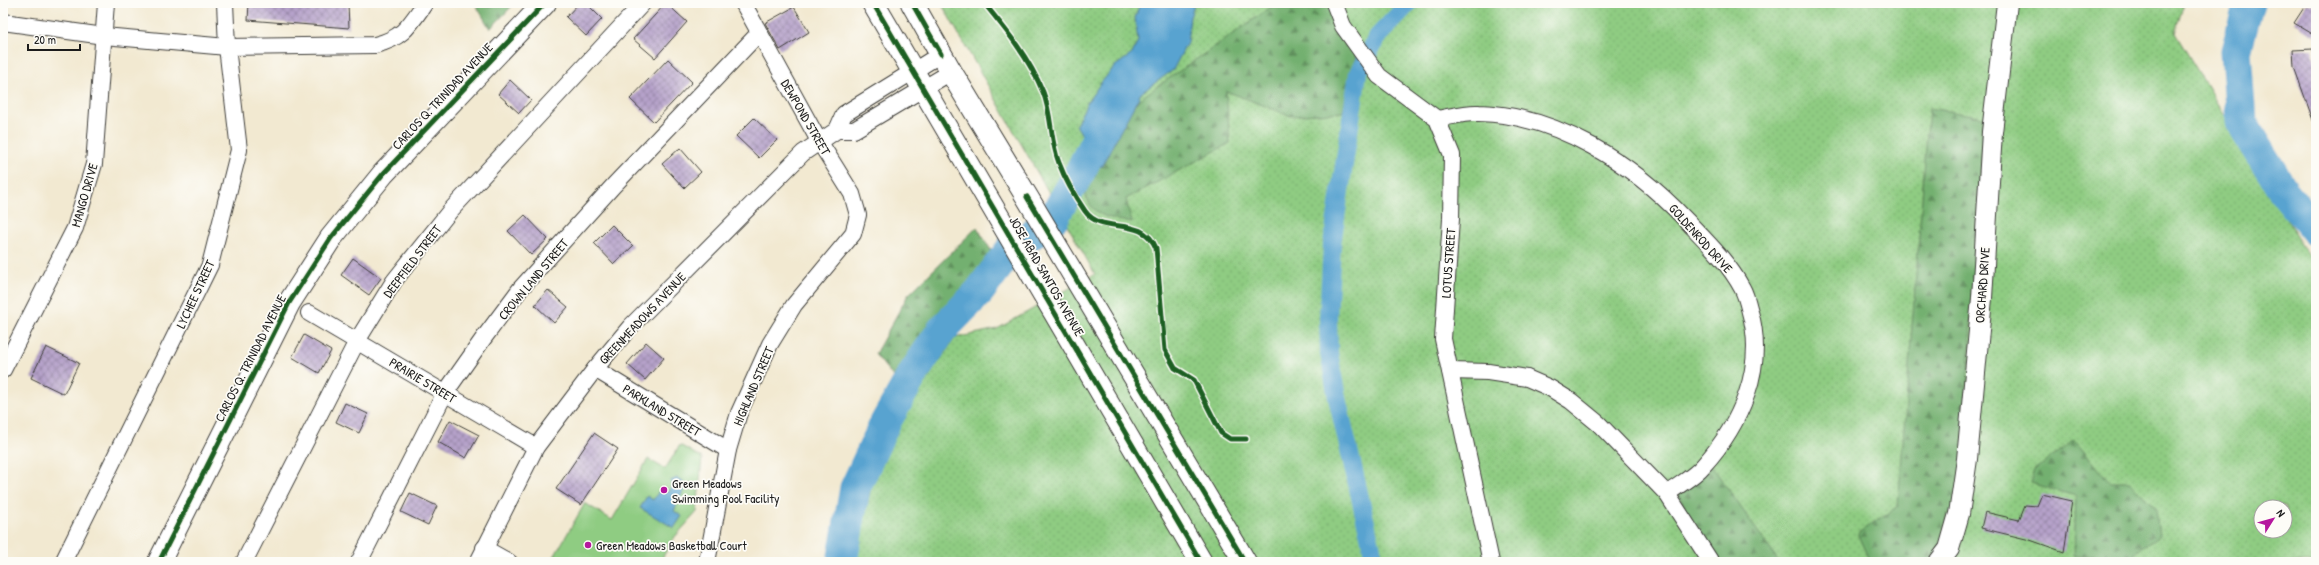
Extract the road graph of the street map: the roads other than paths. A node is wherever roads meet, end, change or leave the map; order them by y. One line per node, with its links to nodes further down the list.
1 (106, 3): 13 (street, MANGO DRIVE)
2 (225, 3): 14 (street, LYCHEE STREET)
3 (425, 3): 14 (street)
4 (545, 3): 31 (main road, CARLOS Q. TRINIDAD AVENUE)
5 (643, 3): 21 (street, DEEPFIELD STREET)
6 (743, 3): 12 (street, DEWPOND STREET)
7 (873, 3): 16 (main road, JOSE ABAD SANTOS AVENUE)
8 (912, 3): 15 (main road, JOSE ABAD SANTOS AVENUE)
9 (1334, 3): 17 (street, LOTUS STREET)
10 (2007, 3): 40 (street, ORCHARD DRIVE)
11 (3, 22): 13 (street)
12 (759, 33): 18 (street, DEWPOND STREET); 25 (street, CROWN LAND STREET)
13 (104, 36): 14 (street); 23 (street, MANGO DRIVE)
14 (227, 47): 30 (street, LYCHEE STREET)
15 (946, 63): 16 (street, GREENMEADOWS AVENUE); 37 (main road, JOSE ABAD SANTOS AVENUE)
16 (918, 80): 18 (street, GREENMEADOWS AVENUE); 36 (main road, JOSE ABAD SANTOS AVENUE)
17 (1436, 119): 24 (street, LOTUS STREET); 28 (street, GOLDENROD DRIVE)
18 (819, 141): 19 (street, DEWPOND STREET); 22 (street, GREENMEADOWS AVENUE)
19 (853, 234): 27 (street, HIGHLAND STREET)
20 (310, 313): 21 (street, PRAIRIE STREET)
21 (357, 341): 25 (street, PRAIRIE STREET); 32 (street, DEEPFIELD STREET)
22 (595, 369): 26 (street, GREENMEADOWS AVENUE); 27 (street, PARKLAND STREET)
23 (3, 370)
24 (1450, 371): 28 (street); 38 (street, LOTUS STREET)
25 (445, 393): 26 (street, PRAIRIE STREET); 33 (street, CROWN LAND STREET)
26 (536, 447): 29 (street, GREENMEADOWS AVENUE)
27 (728, 450): 35 (street, HIGHLAND STREET)
28 (1667, 494): 39 (street)
29 (481, 555): 34 (street)
30 (63, 562)
31 (159, 562)
32 (244, 562)
33 (359, 562)
34 (509, 562)
35 (707, 562)
36 (1201, 562)
37 (1245, 562)
38 (1491, 562)
39 (1711, 562)
40 (1939, 562)

